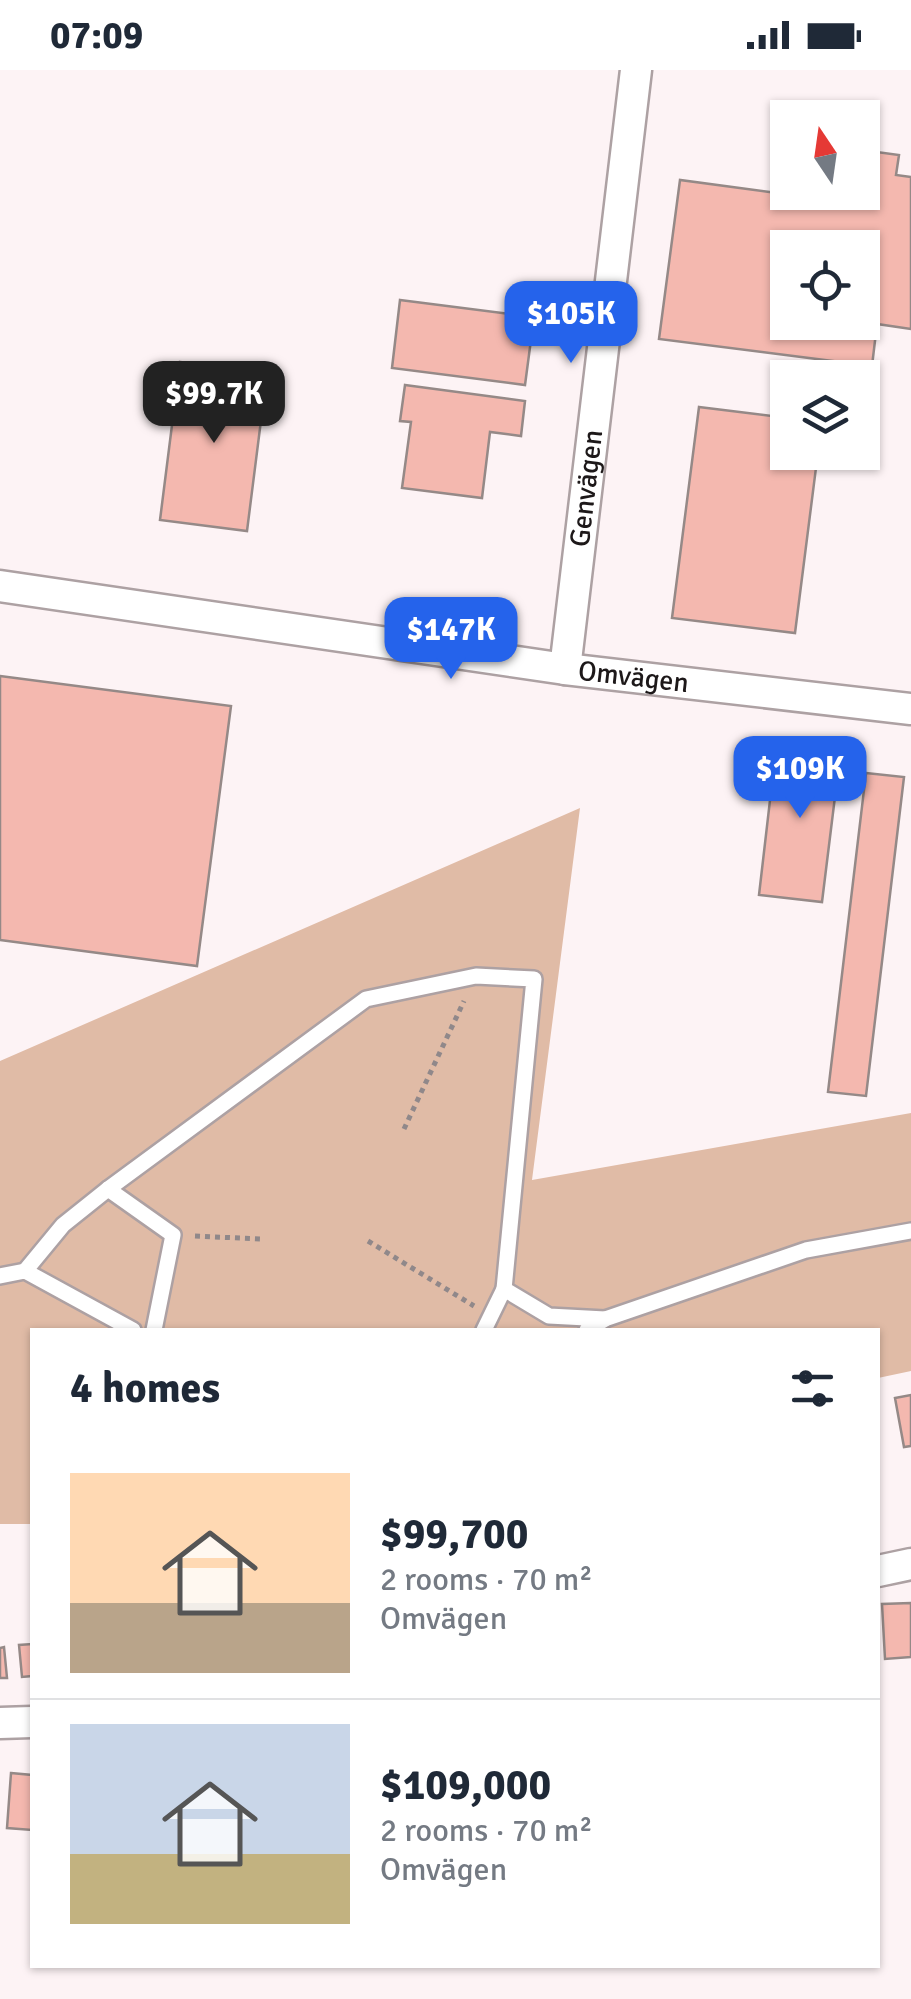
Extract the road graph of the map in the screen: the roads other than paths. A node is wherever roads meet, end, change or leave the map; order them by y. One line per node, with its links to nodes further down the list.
1 (636, 70): 3 (street, Genvägen)
2 (0, 586): 3 (street, Omvägen)
3 (565, 669): 4 (street, Omvägen)
4 (911, 709)
5 (108, 1190): 7 (lane); 9 (lane); 13 (lane)
6 (911, 1231): 10 (lane)
7 (25, 1271): 8 (lane); 12 (lane)
8 (0, 1276)
9 (504, 1289): 10 (lane); 11 (lane)
10 (604, 1319): 14 (lane)
11 (486, 1323)
12 (128, 1328)
13 (154, 1328)
14 (590, 1328)
15 (911, 1564): 16 (street)
16 (880, 1572)
17 (30, 1722): 18 (street)
18 (0, 1724)

